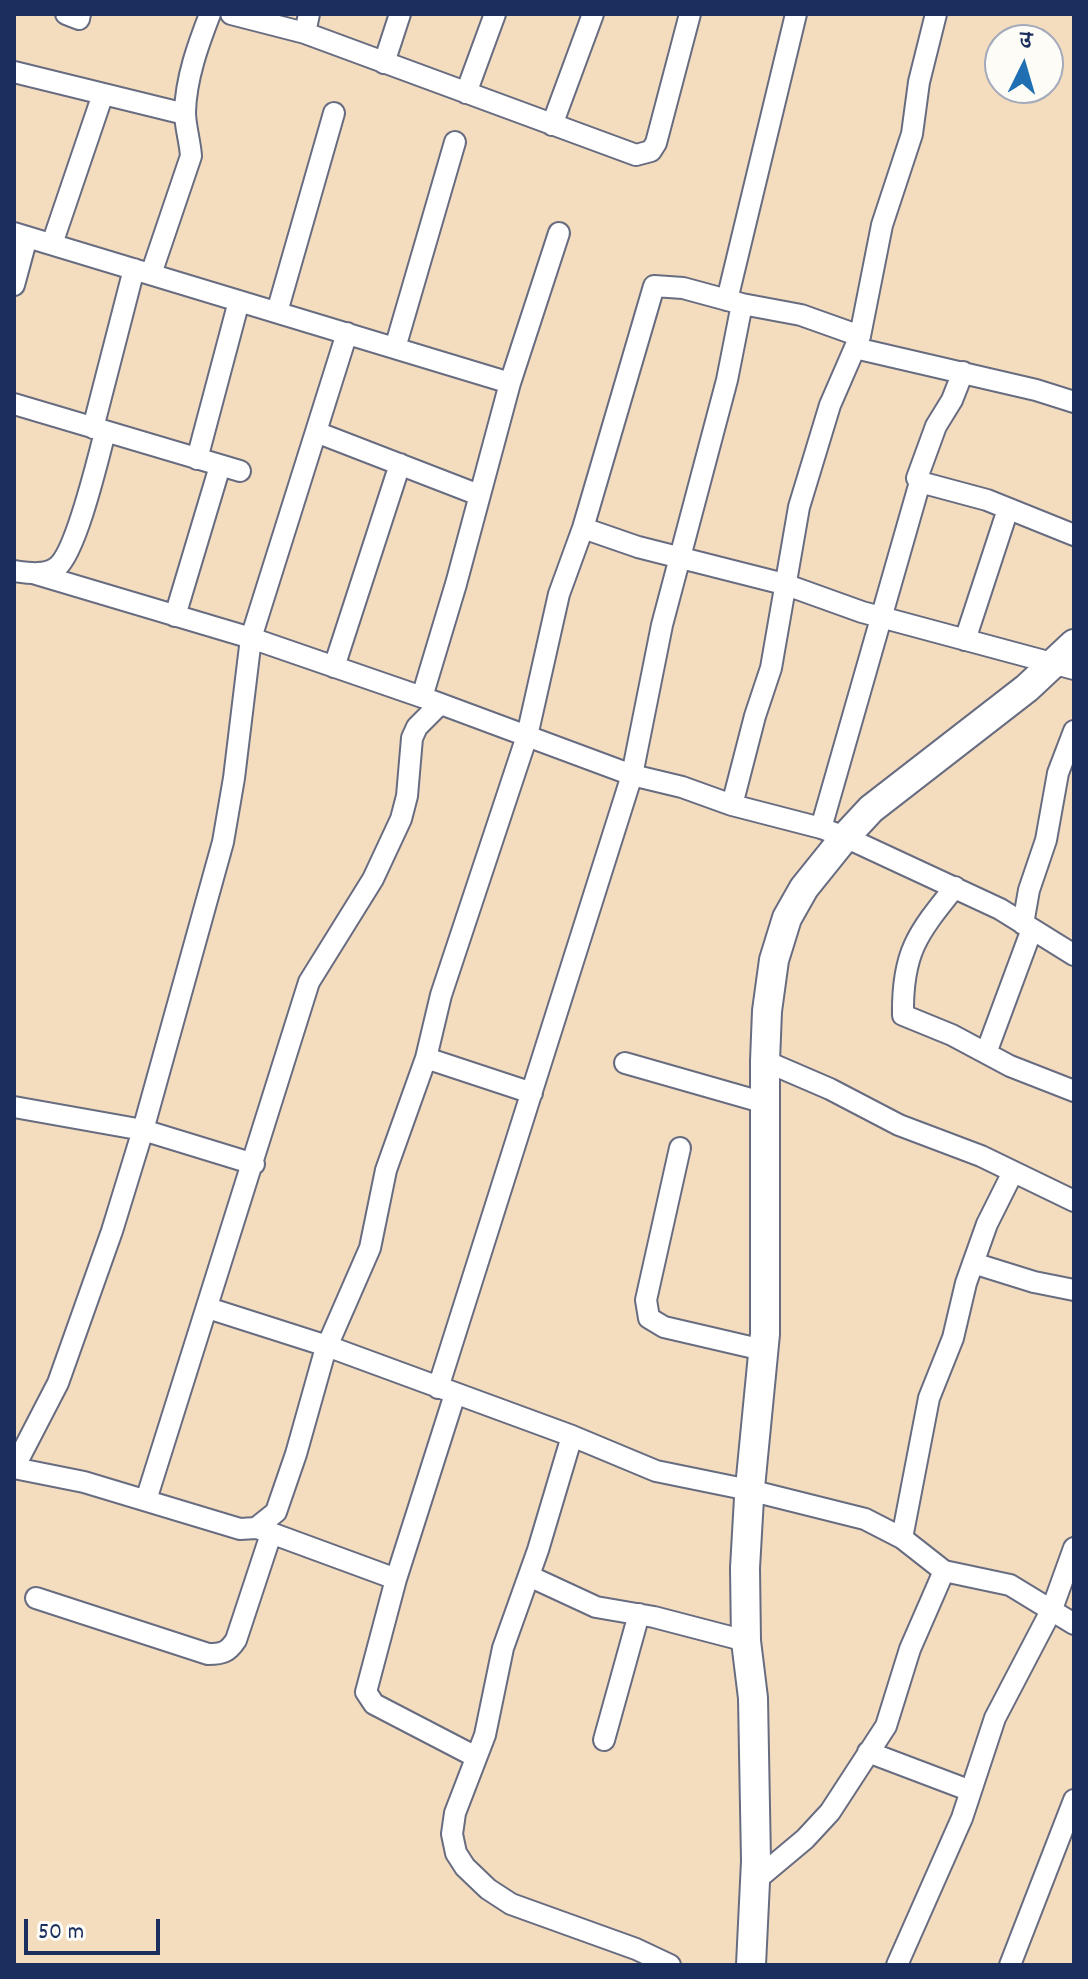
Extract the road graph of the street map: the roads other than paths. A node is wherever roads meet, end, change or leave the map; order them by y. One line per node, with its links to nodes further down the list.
1 (66, 14): 2 (street)
2 (80, 14)
3 (210, 14): 17 (street)
4 (231, 14): 11 (street)
5 (400, 14): 12 (street)
6 (495, 14): 14 (street)
7 (593, 14): 18 (street)
8 (690, 14): 18 (street)
9 (796, 14): 26 (street)
10 (936, 14): 29 (street)
11 (307, 24): 12 (street)
12 (384, 63): 14 (street)
13 (14, 72): 15 (street)
14 (466, 93): 18 (street)
15 (103, 94): 17 (street); 22 (street)
16 (334, 113): 27 (street)
17 (185, 114): 23 (street)
18 (552, 125)
19 (455, 142): 30 (street)
20 (559, 233): 32 (street)
21 (21, 235): 22 (street); 24 (street)
22 (52, 244): 23 (street)
23 (143, 272): 25 (street); 35 (street)
24 (14, 285)
25 (239, 301): 27 (street); 37 (street)
26 (734, 302): 29 (street); 44 (street); 46 (street)
27 (277, 312): 28 (street)
28 (347, 333): 30 (street); 36 (street)
29 (857, 342): 31 (street); 49 (street)
30 (395, 348): 32 (street)
31 (963, 372): 33 (street); 41 (street)
32 (510, 383): 42 (street)
33 (1074, 402)
34 (14, 404): 35 (street)
35 (99, 430): 37 (street); 48 (street)
36 (316, 432): 38 (street); 52 (street)
37 (197, 459): 39 (street)
38 (400, 464): 42 (street); 55 (street)
39 (220, 466): 40 (street); 50 (street)
40 (240, 471)
41 (920, 482): 43 (street); 51 (street)
42 (479, 495): 56 (street)
43 (1008, 509): 45 (street); 53 (street)
44 (583, 528): 46 (street); 58 (street)
45 (1074, 535)
46 (680, 557): 49 (street); 59 (street)
47 (14, 571): 48 (street)
48 (36, 574): 50 (street)
49 (784, 584): 51 (street); 60 (street)
50 (175, 616): 52 (street)
51 (880, 617): 53 (street); 61 (street)
52 (251, 638): 55 (street); 73 (street)
53 (965, 640): 54 (street)
54 (1068, 659): 61 (street)
55 (334, 667): 56 (street)
56 (431, 701): 58 (street); 75 (street)
57 (1074, 731): 63 (street)
58 (527, 736): 59 (street); 66 (street)
59 (632, 775): 60 (street); 70 (street)
60 (732, 805): 61 (street)
61 (833, 832): 62 (street); 67 (street)
62 (955, 887): 63 (street); 65 (street)
63 (1027, 926): 64 (street); 65 (street)
64 (1074, 955)
65 (986, 1053): 69 (street)
66 (426, 1058): 70 (street); 81 (street)
67 (765, 1061): 71 (street); 76 (street)
68 (625, 1063): 71 (street)
69 (1074, 1091)
70 (532, 1093): 83 (street)
71 (765, 1103): 82 (street)
72 (14, 1107): 73 (street)
73 (143, 1130): 75 (street); 85 (street)
74 (680, 1148): 82 (street)
75 (254, 1164): 80 (street)
76 (1013, 1172): 77 (street); 78 (street)
77 (1074, 1201)
78 (973, 1263): 79 (street); 89 (street)
79 (1074, 1290)
80 (208, 1308): 81 (street); 87 (street)
81 (327, 1346): 83 (street); 88 (street)
82 (763, 1350): 86 (street)
83 (446, 1391): 84 (street); 93 (street)
84 (572, 1436): 86 (street); 92 (street)
85 (14, 1468): 87 (street)
86 (749, 1490): 89 (street); 98 (street)
87 (146, 1500): 88 (street)
88 (263, 1531): 93 (street); 94 (street)
89 (902, 1538): 91 (street)
90 (1074, 1548): 95 (street)
91 (944, 1571): 95 (street); 100 (street)
92 (529, 1576): 96 (street); 101 (street)
93 (396, 1579): 101 (street)
94 (36, 1598)
95 (1052, 1609): 97 (street); 102 (street)
96 (639, 1614): 98 (street); 99 (street)
97 (1074, 1624)
98 (746, 1641): 104 (street)
99 (604, 1740)
100 (868, 1752): 102 (street); 104 (street)
101 (476, 1757): 105 (street)
102 (971, 1791): 107 (street)
103 (1074, 1800): 108 (street)
104 (756, 1880): 106 (street)
105 (670, 1965)
106 (751, 1965)
107 (897, 1965)
108 (1010, 1965)

